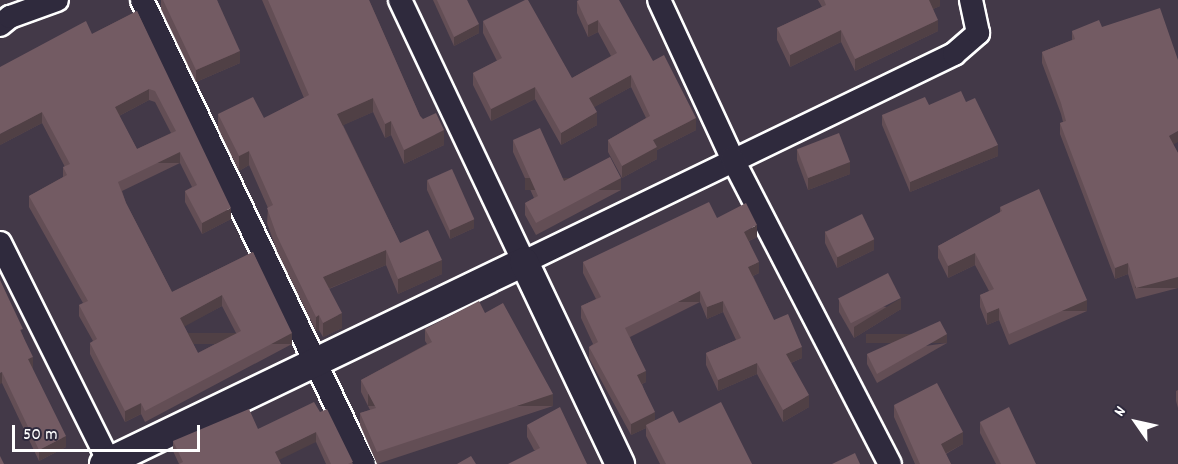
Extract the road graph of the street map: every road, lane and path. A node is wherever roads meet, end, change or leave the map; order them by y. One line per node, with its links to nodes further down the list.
1 (57, 0): 6 (street)
2 (142, 0): 10 (street)
3 (400, 0): 9 (street)
4 (659, 0): 7 (street)
5 (971, 0): 7 (street)
6 (0, 25)
7 (732, 158): 9 (street); 14 (street)
8 (0, 243): 11 (street)
9 (524, 262): 10 (street); 13 (street)
10 (315, 362): 11 (street); 12 (street)
11 (108, 463)
12 (364, 464)
13 (620, 464)
14 (890, 464)

